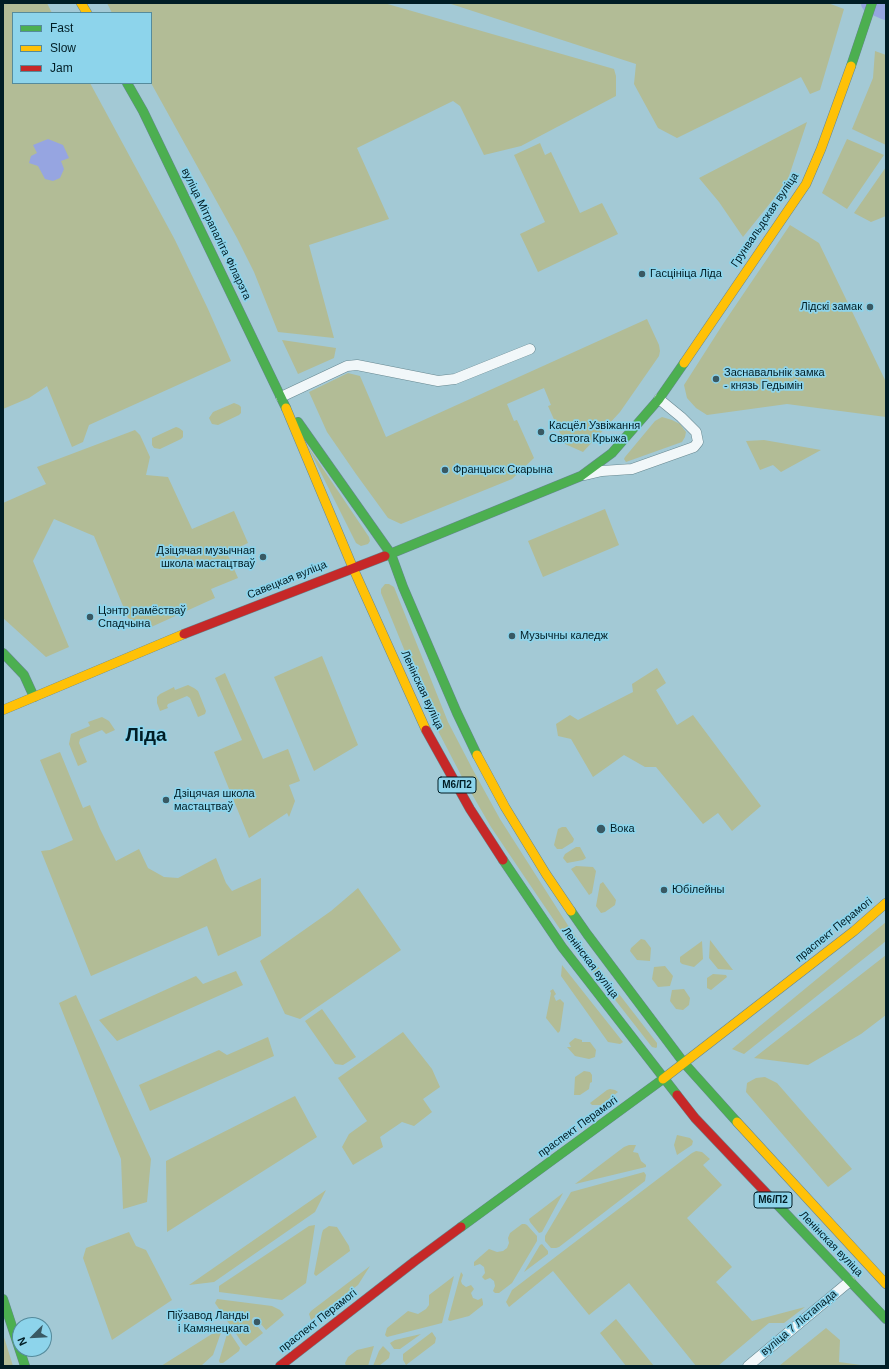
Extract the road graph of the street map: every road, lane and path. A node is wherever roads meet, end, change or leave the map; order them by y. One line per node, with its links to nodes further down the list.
1 (82, 3): 3 (main road)
2 (872, 3): 7 (main road, Грунвальдская вуліца)
3 (86, 12)
4 (128, 84): 6 (main road, вуліца Мітрапаліта Філарэта)
5 (530, 349): 6 (street)
6 (281, 397): 9 (main road, вуліца Мітрапаліта Філарэта); 10 (main road, вуліца Мітрапаліта Філарэта)
7 (659, 399): 8 (main road, Грунвальдская вуліца); 8 (street)
8 (581, 476): 9 (main road, Савецкая вуліца)
9 (391, 554): 10 (main road, Савецкая вуліца); 15 (main road, Ленінская вуліца / М6/П2)
10 (353, 568): 12 (main road, Савецкая вуліца); 16 (main road, Ленінская вуліца / М6/П2)
11 (3, 654): 12 (main road)
12 (34, 697): 13 (main road, Савецкая вуліца)
13 (3, 710)
14 (886, 903): 15 (main road, праспект Перамогі)
15 (684, 1062): 16 (main road, праспект Перамогі); 18 (main road, Ленінская вуліца / М6/П2)
16 (663, 1079): 17 (main road, Ленінская вуліца / М6/П2); 22 (main road, праспект Перамогі)
17 (850, 1281): 20 (main road, Ленінская вуліца / М6/П2); 23 (street, вуліца 7 Лістапада)
18 (886, 1284)
19 (3, 1299): 21 (main road)
20 (886, 1319)
21 (25, 1366)
22 (280, 1366)
23 (748, 1366)

